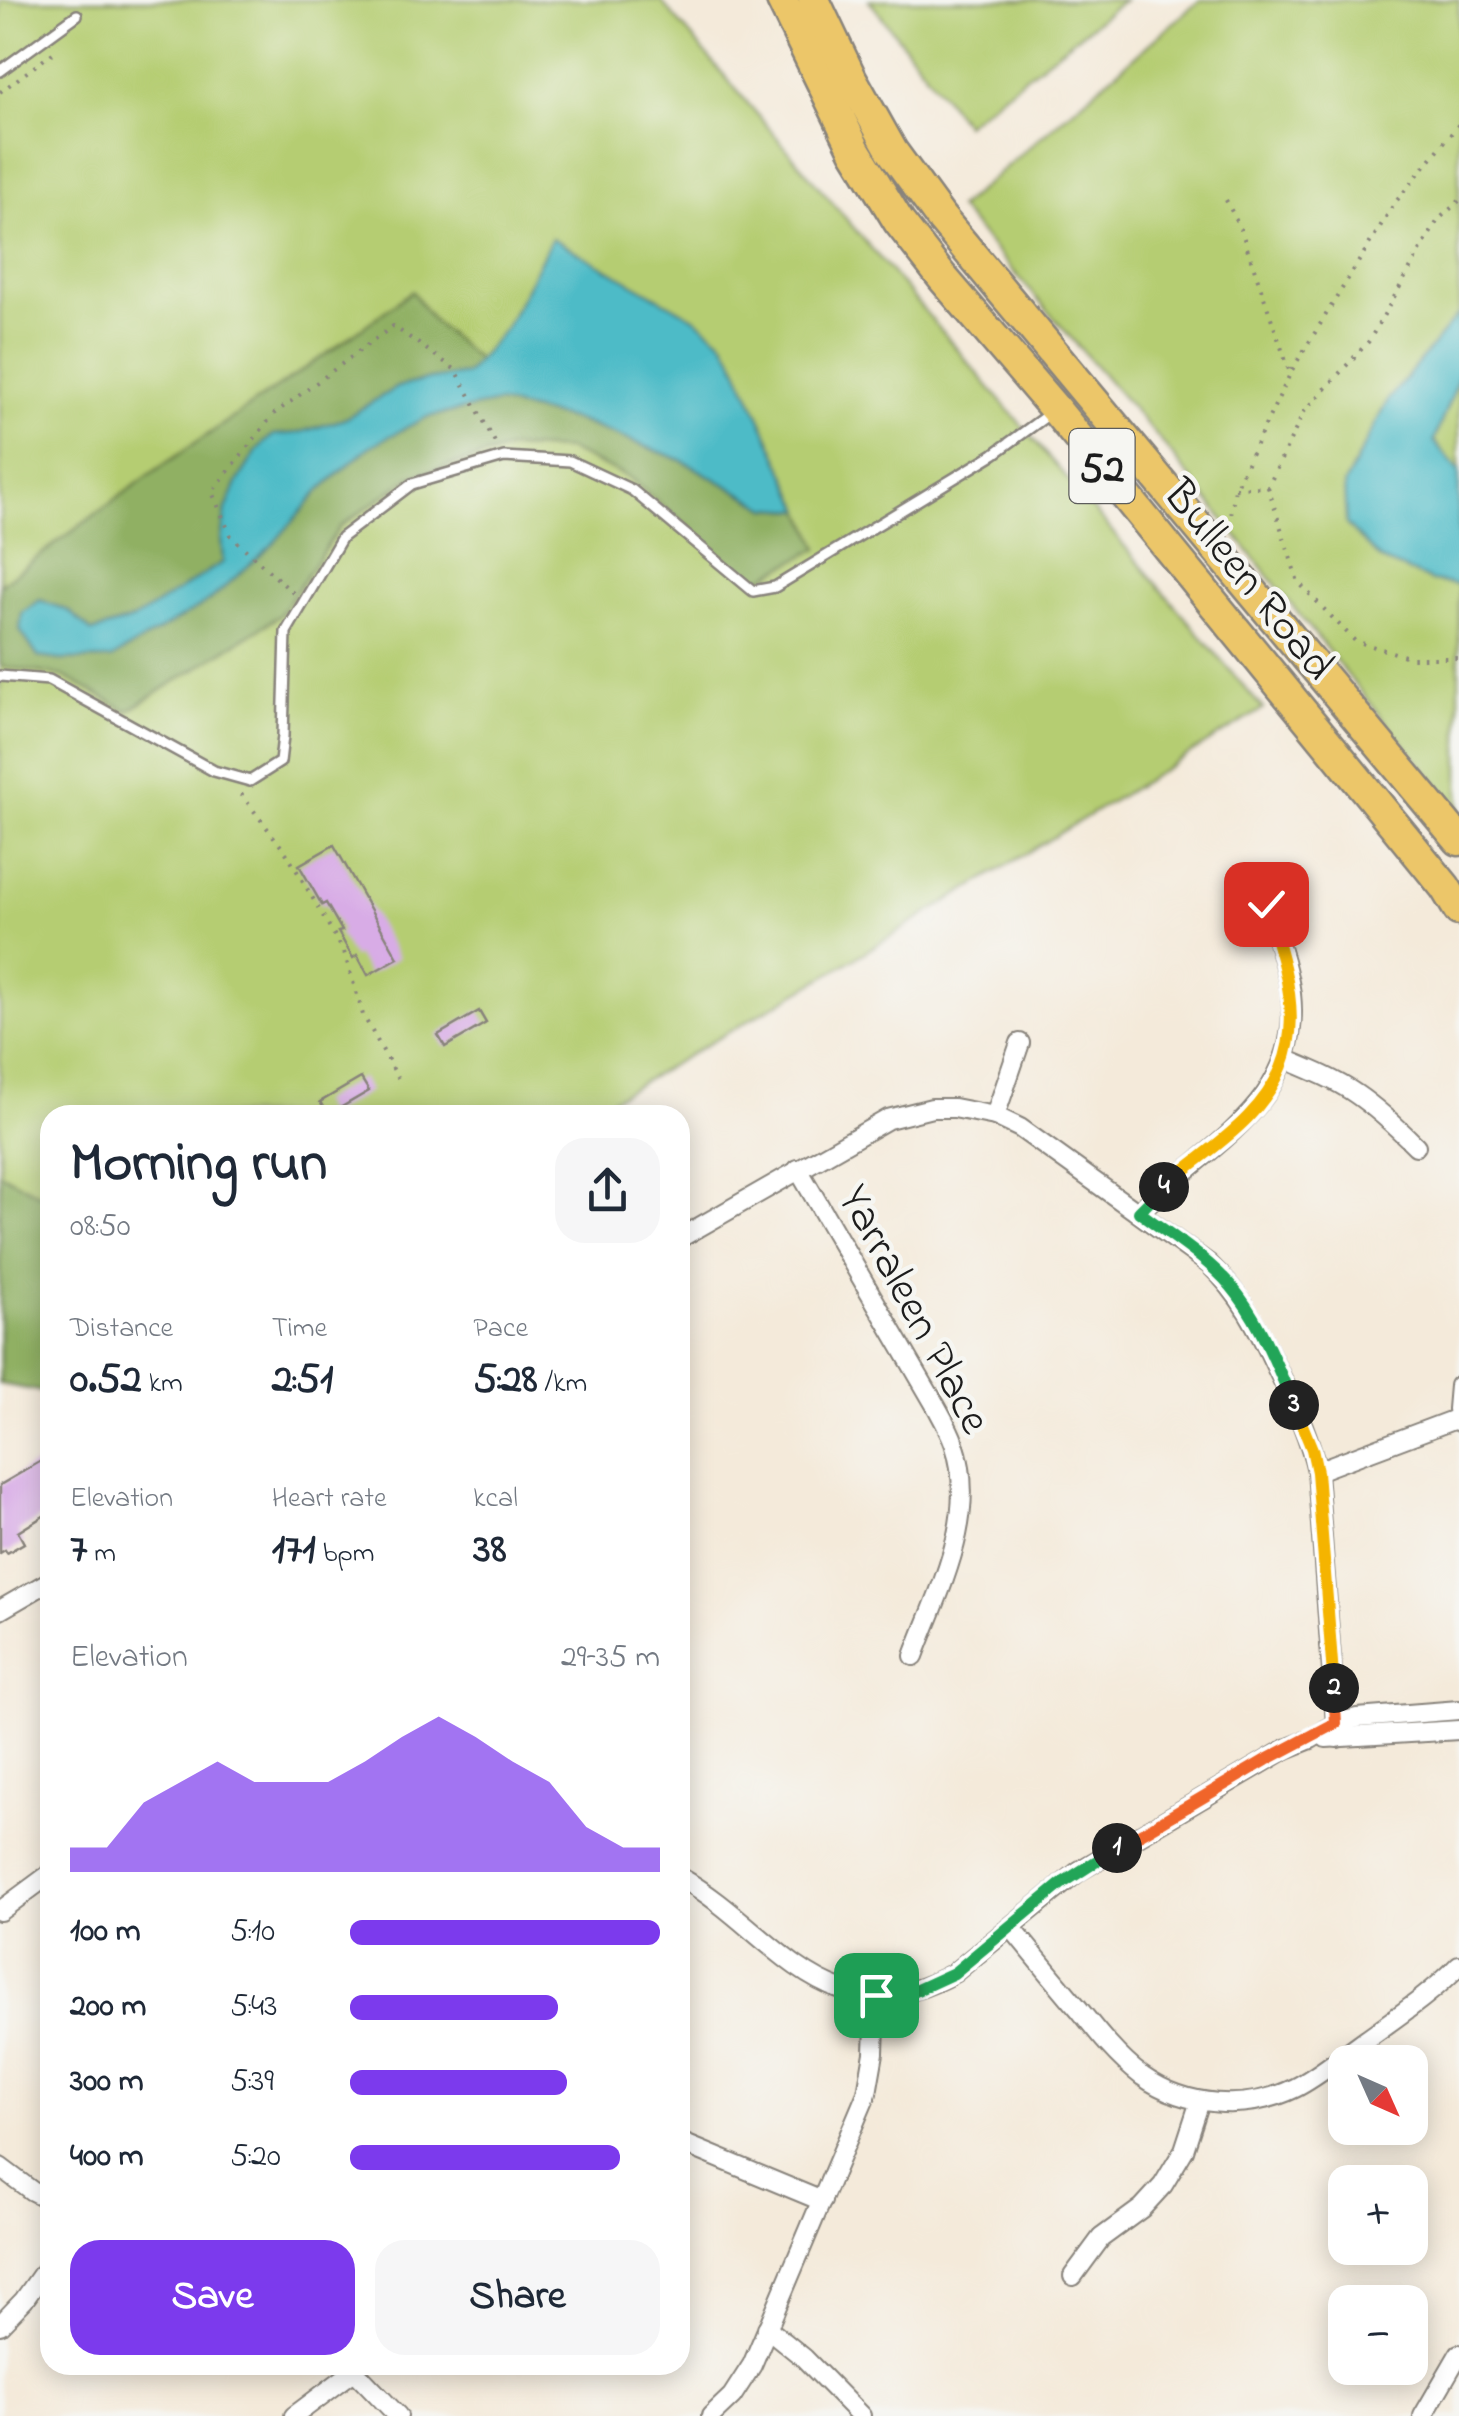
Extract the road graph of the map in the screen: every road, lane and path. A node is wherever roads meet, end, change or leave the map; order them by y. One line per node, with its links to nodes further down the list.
1 (782, 0): 12 (highway, Bulleen Road / 52)
2 (814, 0): 11 (highway, Bulleen Road / 52)
3 (77, 15): 5 (lane)
4 (54, 52): 6 (path)
5 (0, 71)
6 (0, 92)
7 (1459, 124): 10 (path)
8 (1226, 200): 10 (path)
9 (1459, 200): 14 (path)
10 (1290, 373): 15 (path)
11 (1081, 386): 12 (lane); 16 (highway, Bulleen Road / 52)
12 (1056, 409): 13 (lane); 23 (highway, Bulleen Road / 52)
13 (504, 457): 17 (lane); 17 (path)
14 (1268, 487): 15 (path); 18 (path)
15 (1235, 488): 16 (path)
16 (1205, 535): 21 (highway, Bulleen Road / 52)
17 (303, 603): 20 (lane)
18 (1459, 658)
19 (0, 676): 20 (lane)
20 (233, 776): 26 (path)
21 (1459, 840)
22 (1266, 904): 25 (street)
23 (1459, 910)
24 (1020, 1043): 27 (street)
25 (1284, 1058): 28 (street); 30 (street)
26 (398, 1078)
27 (995, 1116): 29 (street); 30 (street)
28 (1416, 1146)
29 (798, 1169): 31 (street); 37 (street, Yarraleen Place)
30 (1139, 1212): 34 (street)
31 (690, 1232)
32 (1459, 1386): 33 (street)
33 (1458, 1420): 34 (street)
34 (1317, 1472): 40 (street)
35 (40, 1587): 36 (street)
36 (0, 1610)
37 (914, 1656)
38 (1459, 1710): 40 (street)
39 (1459, 1730): 40 (street)
40 (1337, 1731): 44 (street)
41 (40, 1881): 43 (street)
42 (690, 1884): 46 (street)
43 (0, 1911)
44 (1011, 1927): 46 (street); 47 (street)
45 (1459, 1965): 47 (street)
46 (876, 1995): 53 (street)
47 (1200, 2101): 54 (street)
48 (690, 2146): 53 (street)
49 (0, 2167): 50 (street)
50 (32, 2190): 51 (street); 52 (street)
51 (40, 2194)
52 (40, 2198)
53 (822, 2202): 57 (street)
54 (1073, 2276)
55 (40, 2277): 56 (street)
56 (0, 2326)
57 (767, 2328): 63 (street); 64 (street)
58 (1459, 2354): 65 (street)
59 (343, 2375): 61 (street)
60 (358, 2375): 62 (street)
61 (294, 2416)
62 (398, 2416)
63 (711, 2416)
64 (861, 2416)
65 (1423, 2416)

